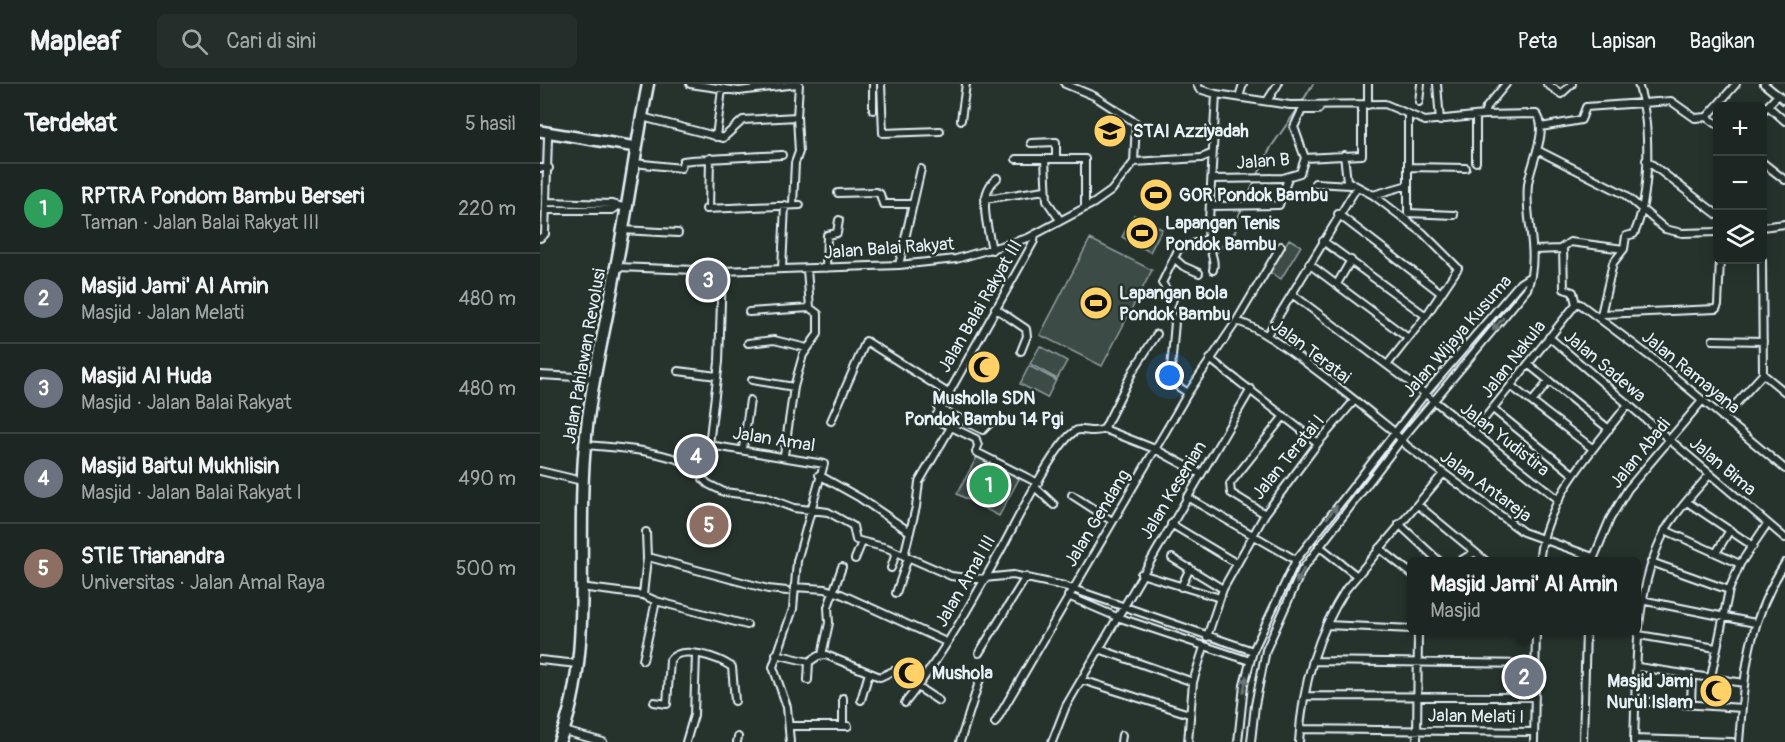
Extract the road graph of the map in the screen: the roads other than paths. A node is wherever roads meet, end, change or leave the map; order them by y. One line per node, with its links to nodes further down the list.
1 (648, 84): 36 (main road, Jalan Pahlawan Revolusi)
2 (693, 84): 21 (street)
3 (798, 84): 21 (street); 37 (street)
4 (873, 84): 32 (street)
5 (881, 84): 45 (street)
6 (966, 84): 40 (street)
7 (1065, 84): 20 (street)
8 (1243, 84): 24 (street)
9 (1278, 84): 25 (street)
10 (1368, 84): 30 (street)
11 (1420, 84): 27 (street)
12 (1437, 84): 41 (street)
13 (1506, 84): 35 (street)
14 (1547, 84): 15 (street)
15 (1572, 84)
16 (1638, 84): 28 (street)
17 (1764, 84): 23 (street)
18 (1197, 85): 22 (street)
19 (1734, 85): 38 (street)
20 (1074, 86): 60 (street)
21 (722, 89): 46 (street)
22 (1219, 94): 24 (street); 51 (street)
23 (1778, 95): 26 (street); 31 (street)
24 (1239, 97): 25 (street)
25 (1267, 101): 29 (street)
26 (1785, 101)
27 (1419, 102)
28 (1645, 104): 38 (street); 43 (street); 59 (street)
29 (1321, 105): 30 (street); 55 (street)
30 (1365, 105): 34 (street); 53 (street)
31 (1768, 106): 39 (street)
32 (873, 110)
33 (1785, 111): 39 (street)
34 (1408, 115): 41 (street); 64 (street)
35 (1480, 116): 41 (street); 43 (street); 61 (street)
36 (642, 117): 46 (street); 49 (main road, Jalan Pahlawan Revolusi)
37 (797, 117): 46 (street); 82 (street)
38 (1707, 117): 42 (street)
39 (1782, 119)
40 (961, 120)
41 (1440, 121)
42 (1713, 121)
43 (1541, 127): 50 (street)
44 (540, 131): 49 (street)
45 (940, 131)
46 (716, 137)
47 (540, 142): 66 (street)
48 (1031, 143): 58 (street)
49 (636, 147): 62 (main road, Jalan Pahlawan Revolusi)
50 (1537, 150): 86 (street); 106 (street)
51 (1211, 154): 60 (street); 72 (street)
52 (782, 155): 54 (street)
53 (1344, 156): 55 (street, Jalan B); 75 (street)
54 (710, 158): 62 (street); 82 (street)
55 (1305, 158): 71 (street, Jalan B)
56 (1016, 159): 57 (street)
57 (1045, 159): 58 (street); 76 (street)
58 (1056, 159): 85 (street)
59 (1646, 160): 86 (street); 88 (street)
60 (1134, 162): 85 (street, Jalan Balai Rakyat)
61 (1476, 162)
62 (634, 163): 84 (main road, Jalan Pahlawan Revolusi)
63 (1767, 165): 69 (street)
64 (1408, 167): 67 (street); 74 (street)
65 (540, 168): 66 (street)
66 (549, 168): 80 (street)
67 (1466, 168)
68 (921, 169): 81 (street)
69 (1784, 177)
70 (997, 178): 79 (street)
71 (1287, 178): 72 (street, Jalan B); 83 (street)
72 (1213, 179): 83 (street)
73 (1315, 183): 75 (street)
74 (1408, 185): 78 (street); 90 (street)
75 (1356, 188): 78 (street); 89 (street)
76 (1045, 190): 79 (street); 92 (street)
77 (838, 193): 81 (street)
78 (1373, 195): 122 (street)
79 (985, 199): 105 (street)
80 (548, 202): 84 (street); 87 (street)
81 (914, 204): 112 (street)
82 (785, 205): 115 (street)
83 (1210, 206): 100 (street)
84 (622, 207): 87 (street); 95 (main road, Jalan Pahlawan Revolusi)
85 (1085, 207): 92 (street, Jalan Balai Rakyat)
86 (1642, 209): 96 (street); 104 (street)
87 (548, 210): 99 (street)
88 (1713, 211)
89 (1338, 214): 101 (street); 122 (street)
90 (1454, 215)
91 (839, 220): 114 (street)
92 (1060, 220): 98 (street, Jalan Balai Rakyat)
93 (1785, 224): 94 (street)
94 (1767, 226)
95 (622, 230): 97 (street); 113 (main road, Jalan Pahlawan Revolusi)
96 (1713, 232)
97 (678, 233)
98 (1035, 234): 105 (street, Jalan Balai Rakyat); 126 (street, Jalan Balai Rakyat III)
99 (540, 238)
100 (1208, 240): 107 (street); 117 (street)
101 (1323, 241): 108 (street); 109 (street)
102 (1281, 246): 130 (street)
103 (1563, 248): 104 (street); 106 (street); 124 (street)
104 (1624, 249): 129 (street)
105 (992, 250): 112 (street, Jalan Balai Rakyat)
106 (1534, 250): 120 (street)
107 (1174, 258): 119 (street); 155 (street)
108 (1351, 260): 121 (street); 128 (street)
109 (1309, 264): 121 (street); 123 (street)
110 (1720, 264): 129 (street)
111 (1762, 264): 136 (street)
112 (899, 265): 114 (street, Jalan Balai Rakyat)
113 (616, 267): 118 (street, Jalan Balai Rakyat); 147 (main road, Jalan Pahlawan Revolusi)
114 (826, 268): 116 (street, Jalan Balai Rakyat)
115 (782, 269): 116 (street, Jalan Balai Rakyat); 118 (street, Jalan Balai Rakyat)
116 (807, 269): 125 (street)
117 (1213, 270)
118 (722, 271): 146 (street)
119 (1199, 273)
120 (1531, 276): 156 (street, Jalan Wijaya Kusuma); 159 (street, Jalan Wijaya Kusuma, one-way to 159)
121 (1337, 284): 133 (street)
122 (1441, 293): 128 (street)
123 (1292, 294): 132 (street); 142 (street, Jalan Yudistira)
124 (1576, 304): 129 (street, Jalan Ramayana); 134 (street, Jalan Nakula)
125 (810, 308): 127 (street); 138 (street)
126 (995, 308): 139 (street); 154 (street, Jalan Balai Rakyat III)
127 (749, 312)
128 (1426, 316): 133 (street)
129 (1602, 316): 160 (street, Jalan Ramayana)
130 (1236, 322): 132 (street, Jalan Teratai); 140 (street)
131 (1157, 334): 171 (street)
132 (1267, 335): 158 (street, Jalan Teratai)
133 (1408, 338): 142 (street)
134 (1549, 338): 141 (street, Jalan Nakula); 162 (street, Jalan Sadewa)
135 (1713, 340): 136 (street)
136 (1763, 341): 144 (street)
137 (748, 343): 138 (street)
138 (807, 348): 151 (street)
139 (1021, 351)
140 (1210, 359): 153 (street); 155 (street, Jalan Gendang)
141 (1528, 364): 149 (street); 150 (street, Jalan Nakula)
142 (1387, 365): 156 (street, Jalan Yudistira)
143 (678, 371): 146 (street)
144 (1763, 374): 152 (street); 166 (street)
145 (540, 375): 147 (street)
146 (717, 376): 177 (street)
147 (594, 378): 178 (main road, Jalan Pahlawan Revolusi)
148 (752, 380): 151 (street)
149 (1549, 381): 161 (street); 170 (street)
150 (1511, 386): 161 (street); 164 (street, Jalan Nakula)
151 (794, 387): 182 (street)
152 (1783, 388)
153 (1251, 389): 165 (street); 186 (street, Jalan Kesenian)
154 (948, 393): 163 (street, Jalan Balai Rakyat III); 167 (street, Jalan Balai Rakyat III)
155 (1188, 393): 181 (street, Jalan Gendang)
156 (1425, 394): 159 (street, Jalan Yudistira); 172 (street, Jalan Wijaya Kusuma)
157 (750, 400): 179 (street)
158 (1354, 401): 172 (street, Jalan Teratai); 176 (street, Jalan Teratai I)
159 (1434, 401): 173 (street, Jalan Yudistira); 174 (street, Jalan Wijaya Kusuma)
160 (1702, 401): 166 (street, Jalan Ramayana); 175 (street, Jalan Abadi)
161 (1532, 402): 180 (street)
162 (1628, 404): 170 (street); 175 (street, Jalan Sadewa)
163 (938, 408): 168 (street); 169 (street)
164 (1493, 409): 173 (street, Jalan Nakula); 188 (street)
165 (1284, 416): 176 (street); 200 (street, Jalan Teratai I)
166 (1723, 418): 184 (street, Jalan Ramayana)
167 (831, 421)
168 (992, 421)
169 (951, 427): 192 (street); 208 (street)
170 (1609, 429): 180 (street)
171 (1107, 430): 181 (street, Jalan Amal III); 192 (street, Jalan Amal III)
172 (1396, 433): 174 (street, Jalan Teratai); 213 (street, Jalan Wijaya Kusuma, one-way to 172)
173 (1473, 433): 195 (street, Jalan Yudistira)
174 (1401, 440): 187 (street, Jalan Antareja); 215 (street, Jalan Wijaya Kusuma)
175 (1669, 441): 189 (street, Jalan Bima); 226 (street, Jalan Abadi)
176 (1318, 442): 200 (street, Jalan Teratai I)
177 (709, 445): 179 (street, Jalan Amal); 183 (street)
178 (585, 446): 183 (street); 191 (main road, Jalan Pahlawan Revolusi)
179 (743, 448): 182 (street, Jalan Amal)
180 (1592, 448): 188 (street)
181 (1155, 449): 186 (street); 201 (street, Jalan Gendang)
182 (784, 455): 190 (street, Jalan Amal)
183 (702, 469): 199 (street)
184 (1785, 469)
185 (540, 471): 191 (street)
186 (1201, 474): 194 (street, Jalan Kesenian)
187 (1443, 474): 198 (street); 211 (street, Jalan Antareja)
188 (1573, 474): 195 (street)
189 (1710, 474): 196 (street); 204 (street, Jalan Bima)
190 (819, 475): 199 (street, Jalan Amal); 208 (street)
191 (582, 481): 243 (main road, Jalan Pahlawan Revolusi)
192 (1036, 485): 197 (street); 242 (street, Jalan Amal III)
193 (1072, 495): 201 (street)
194 (1187, 497): 202 (street, Jalan Kesenian); 209 (street)
195 (1559, 500): 211 (street)
196 (1687, 502): 205 (street); 206 (street)
197 (1054, 505)
198 (1418, 505): 203 (street); 218 (street)
199 (811, 509): 212 (street); 244 (street, Jalan Amal)
200 (1265, 513): 209 (street)
201 (1112, 521): 246 (street, Jalan Gendang)
202 (1171, 524): 232 (street); 239 (street, Jalan Kesenian)
203 (1400, 524): 216 (street); 221 (street)
204 (1767, 524): 210 (street, Jalan Bima); 214 (street)
205 (1665, 530): 219 (street); 231 (street)
206 (1730, 530): 214 (street); 219 (street)
207 (646, 532): 227 (street)
208 (910, 532): 220 (street)
209 (1254, 535): 230 (street); 232 (street)
210 (1785, 538)
211 (1542, 541): 224 (street); 225 (street, Jalan Antareja)
212 (862, 542): 217 (street); 229 (street)
213 (1308, 544): 215 (street); 230 (street, Jalan Wijaya Kusuma)
214 (1753, 546): 234 (street)
215 (1318, 548): 240 (street); 325 (street, Jalan Wijaya Kusuma, one-way to 325)
216 (1379, 548): 238 (street); 240 (street)
217 (896, 552): 220 (street); 236 (street)
218 (1475, 552): 222 (street); 223 (street)
219 (1716, 553): 234 (street)
220 (906, 557): 242 (street); 251 (street)
221 (1436, 557)
222 (1466, 557)
223 (1482, 557)
224 (1540, 557)
225 (1587, 557)
226 (1594, 557)
227 (647, 558): 249 (street); 252 (street)
228 (1172, 558): 237 (street)
229 (855, 559)
230 (1296, 560): 274 (street, Jalan Wijaya Kusuma)
231 (1651, 562): 248 (street); 254 (street)
232 (1236, 563): 247 (street)
233 (1785, 563): 261 (street)
234 (1740, 564): 248 (street)
235 (843, 567): 250 (street)
236 (891, 568)
237 (1190, 568): 245 (street); 247 (street)
238 (1407, 570)
239 (1141, 574): 245 (street); 258 (street, Jalan Kesenian)
240 (1357, 576): 263 (street)
241 (1025, 577): 242 (street); 246 (street); 275 (street)
242 (984, 579): 270 (street, Jalan Amal III)
243 (580, 586): 252 (street); 285 (main road, Jalan Pahlawan Revolusi)
244 (794, 586): 250 (street); 277 (street, Jalan Amal)
245 (1181, 586): 255 (street)
246 (1072, 589): 253 (street); 258 (street, Jalan Gendang)
247 (1223, 589): 255 (street)
248 (1730, 590): 259 (street)
249 (787, 591)
250 (834, 592): 270 (street); 278 (street)
251 (896, 593)
252 (643, 595): 257 (street)
253 (1068, 596): 260 (street); 310 (street)
254 (1641, 596)
255 (1220, 598): 269 (street)
256 (1641, 599): 259 (street)
257 (657, 601): 262 (street); 280 (street)
258 (1122, 608): 260 (street, Jalan Kesenian); 269 (street, Jalan Gendang)
259 (1723, 615): 261 (street); 272 (street)
260 (1117, 617): 271 (street); 273 (street, Jalan Kesenian)
261 (1755, 623): 295 (street)
262 (747, 625)
263 (1327, 625): 264 (street); 282 (street)
264 (1407, 629)
265 (1418, 635): 284 (street)
266 (1536, 635): 286 (street)
267 (1586, 635): 329 (street)
268 (1639, 635): 272 (street); 287 (street)
269 (1207, 637): 274 (street, Jalan Gendang)
270 (946, 642): 296 (street, Jalan Amal III)
271 (1204, 646): 281 (street); 294 (street)
272 (1716, 648): 290 (street)
273 (1099, 649): 293 (street, Jalan Kesenian); 294 (street)
274 (1253, 651): 281 (street, Jalan Wijaya Kusuma)
275 (979, 653)
276 (696, 654): 303 (street); 305 (street); 319 (street)
277 (776, 654): 283 (street); 311 (street)
278 (822, 655): 283 (street); 288 (street)
279 (540, 660): 285 (street)
280 (644, 660)
281 (1250, 661): 324 (street, Jalan Wijaya Kusuma, one-way to 281)
282 (1312, 661): 284 (street); 297 (street)
283 (809, 662): 292 (street)
284 (1417, 663): 286 (street); 298 (street)
285 (579, 664): 314 (main road, Jalan Pahlawan Revolusi)
286 (1535, 664): 299 (street)
287 (1638, 667): 289 (street); 304 (street)
288 (868, 673): 296 (street); 301 (street)
289 (1692, 675): 290 (street); 307 (street)
290 (1711, 677): 295 (street)
291 (980, 679): 321 (street)
292 (808, 680)
293 (1082, 680): 309 (street); 322 (street, Jalan Kesenian)
294 (1193, 682): 309 (street)
295 (1744, 683): 308 (street)
296 (917, 687): 302 (street); 306 (street, Jalan Amal III)
297 (1305, 696): 298 (street); 312 (street)
298 (1417, 697): 299 (street); 313 (street)
299 (1535, 697): 315 (street)
300 (843, 698): 311 (street)
301 (861, 700)
302 (939, 700)
303 (735, 701)
304 (1637, 701): 307 (street); 316 (street)
305 (654, 702)
306 (905, 703)
307 (1691, 705): 308 (street)
308 (1742, 708): 331 (street)
309 (1189, 714): 323 (street)
310 (995, 723)
311 (790, 726): 320 (street)
312 (1300, 729): 313 (street, Jalan Melati I); 326 (street)
313 (1417, 730): 315 (street, Jalan Melati I); 327 (street)
314 (564, 731): 317 (main road, Jalan Pahlawan Revolusi); 318 (street)
315 (1534, 732): 328 (street)
316 (1634, 740): 330 (street)
317 (559, 742)
318 (603, 742)
319 (686, 742)
320 (790, 742)
321 (960, 742)
322 (1052, 742)
323 (1188, 742)
324 (1238, 742)
325 (1251, 742)
326 (1299, 742)
327 (1417, 742)
328 (1534, 742)
329 (1583, 742)
330 (1732, 742)
331 (1739, 742)

